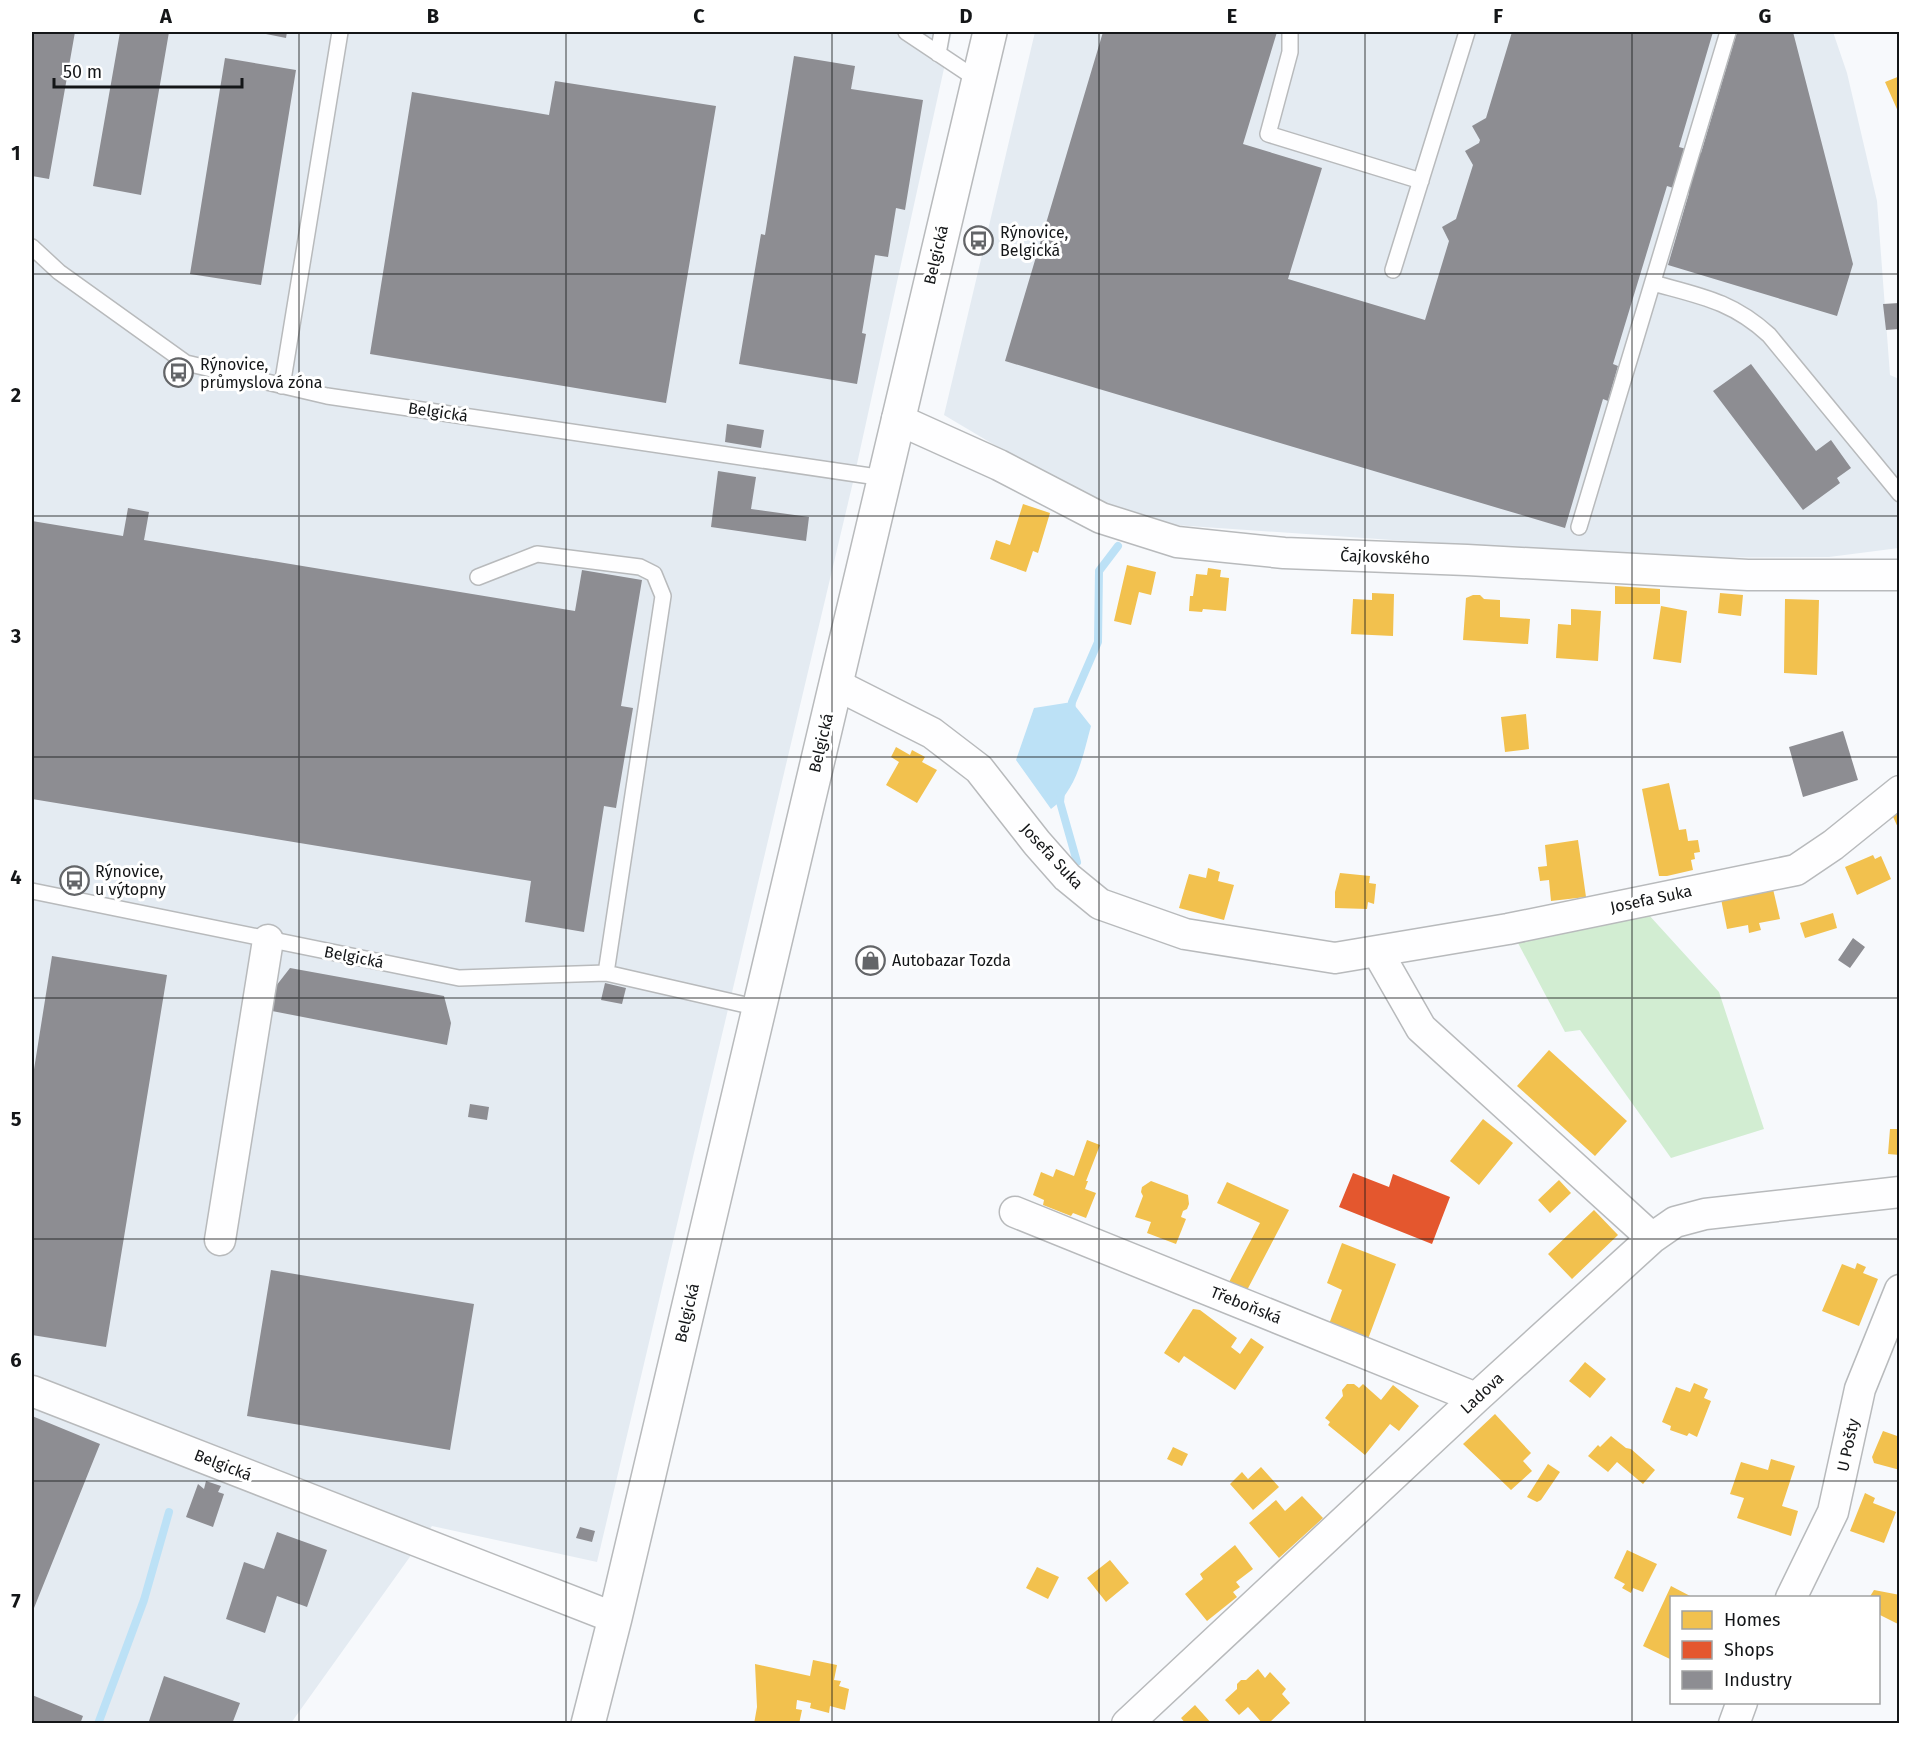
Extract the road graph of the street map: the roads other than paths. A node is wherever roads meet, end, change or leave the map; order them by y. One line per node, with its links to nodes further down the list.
1 (340, 32): 14 (lane)
2 (906, 32): 8 (lane)
3 (942, 32): 8 (lane)
4 (990, 32): 9 (street, Belgická)
5 (1290, 32): 10 (lane)
6 (1467, 32): 10 (lane)
7 (1728, 32): 13 (lane)
8 (938, 54): 9 (lane)
9 (978, 80): 15 (street, Belgická)
10 (1421, 181): 12 (lane)
11 (32, 247): 14 (lane, Belgická)
12 (1393, 270)
13 (1653, 283): 17 (lane); 18 (lane)
14 (282, 386): 16 (lane, Belgická)
15 (897, 420): 16 (street, Belgická); 19 (street, Čajkovského)
16 (884, 478): 21 (street, Belgická)
17 (1899, 494)
18 (1578, 527)
19 (1899, 574)
20 (478, 577): 26 (lane)
21 (836, 684): 25 (street, Josefa Suka); 27 (street, Belgická)
22 (1899, 790): 25 (street, Josefa Suka)
23 (32, 891): 24 (lane, Belgická)
24 (268, 940): 26 (lane, Belgická); 31 (street)
25 (1377, 951): 30 (street)
26 (606, 973): 27 (lane, Belgická)
27 (759, 1008): 36 (street, Belgická)
28 (1899, 1192): 30 (street, Ladova)
29 (1016, 1212): 34 (street, Třeboňská)
30 (1652, 1238): 34 (street, Ladova)
31 (220, 1240)
32 (1899, 1290): 35 (street, U Pošty)
33 (32, 1391): 36 (street, Belgická)
34 (1476, 1398): 39 (street, Ladova)
35 (1792, 1596)
36 (615, 1618): 38 (street, Belgická)
37 (1741, 1704): 40 (street)
38 (588, 1724)
39 (1127, 1724)
40 (1734, 1724)

